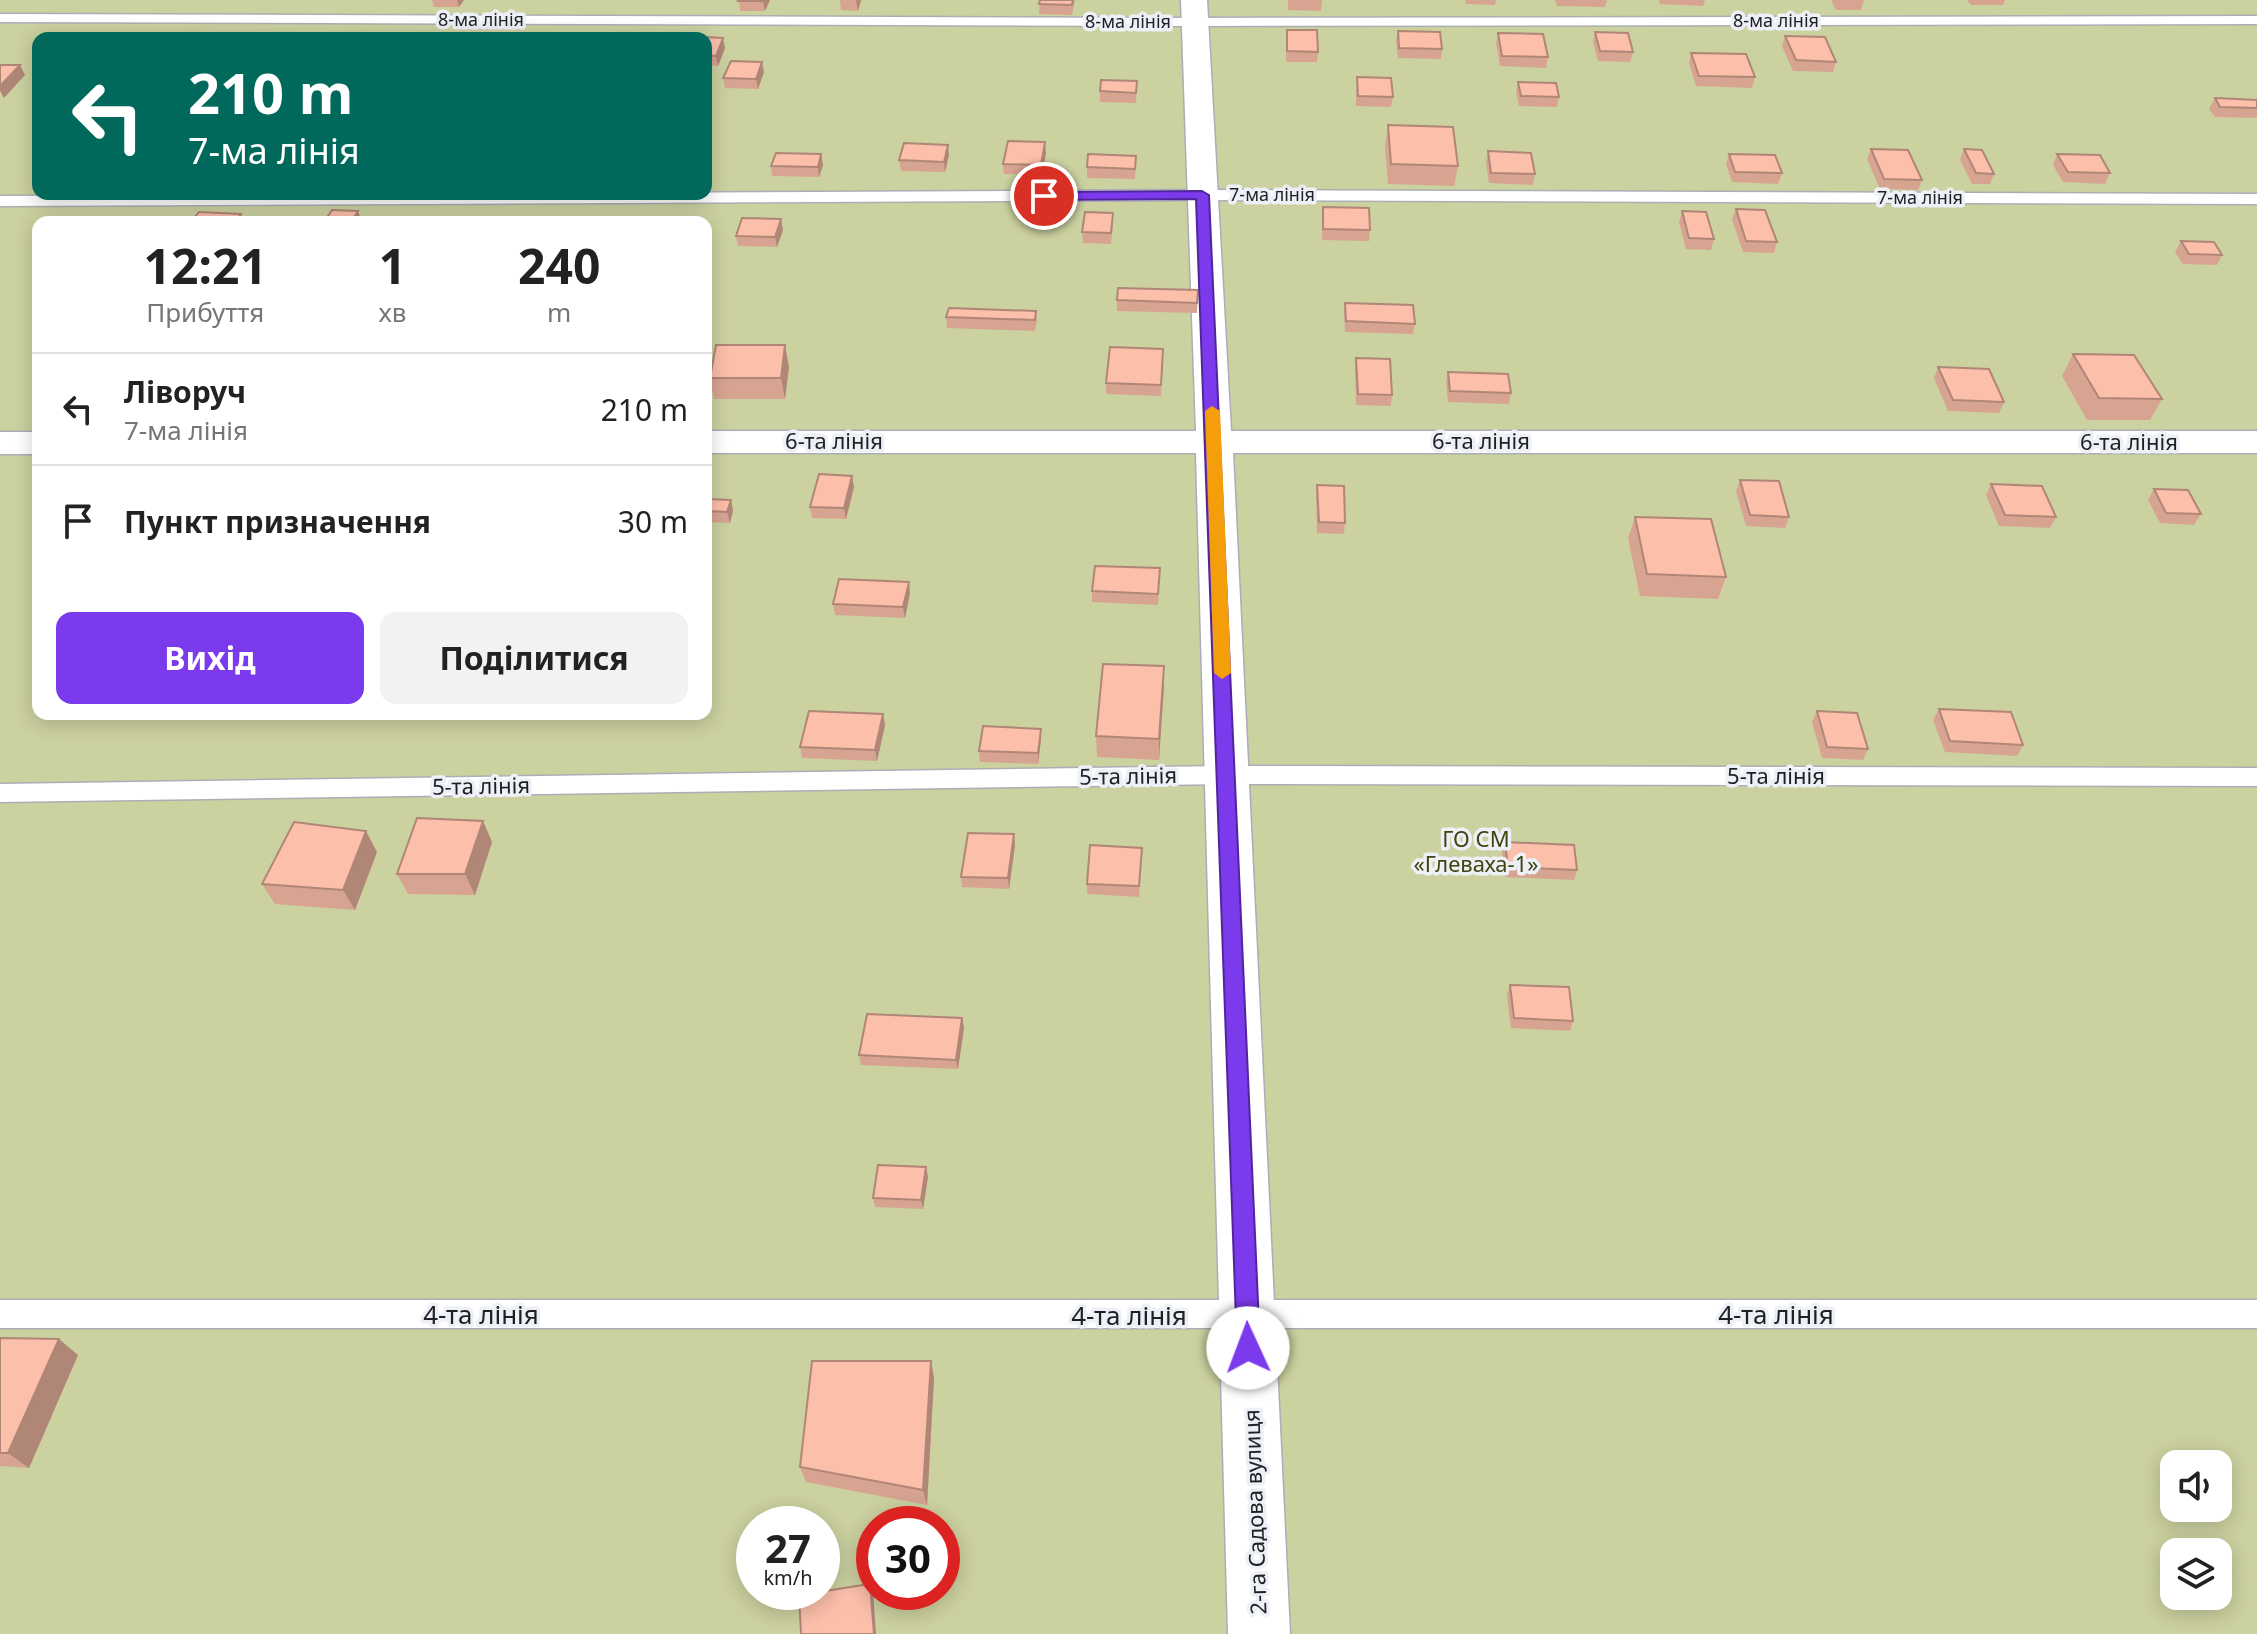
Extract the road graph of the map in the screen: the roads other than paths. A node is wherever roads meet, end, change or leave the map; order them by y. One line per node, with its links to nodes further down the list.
1 (1194, 11): 2 (lane, 8-ма лінія); 3 (lane, 8-ма лінія); 4 (street, 2-га Садова вулиця)
2 (0, 18)
3 (2257, 20)
4 (1202, 195): 5 (lane, 7-ма лінія); 6 (lane, 7-ма лінія); 9 (street, 2-га Садова вулиця)
5 (712, 197)
6 (2257, 199)
7 (200, 200): 8 (lane, 7-ма лінія)
8 (0, 201)
9 (1214, 441): 10 (street, 6-та лінія); 11 (street, 6-та лінія); 14 (street, 2-га Садова вулиця)
10 (712, 442)
11 (2257, 442)
12 (0, 443): 13 (street)
13 (32, 443)
14 (1226, 775): 15 (lane, 5-та лінія); 16 (lane, 5-та лінія); 19 (street, 2-га Садова вулиця)
15 (2257, 777)
16 (0, 793)
17 (0, 1314): 19 (lane, 4-та лінія)
18 (2257, 1314): 19 (lane, 4-та лінія)
19 (1247, 1316): 20 (street, 2-га Садова вулиця)
20 (1259, 1634)

